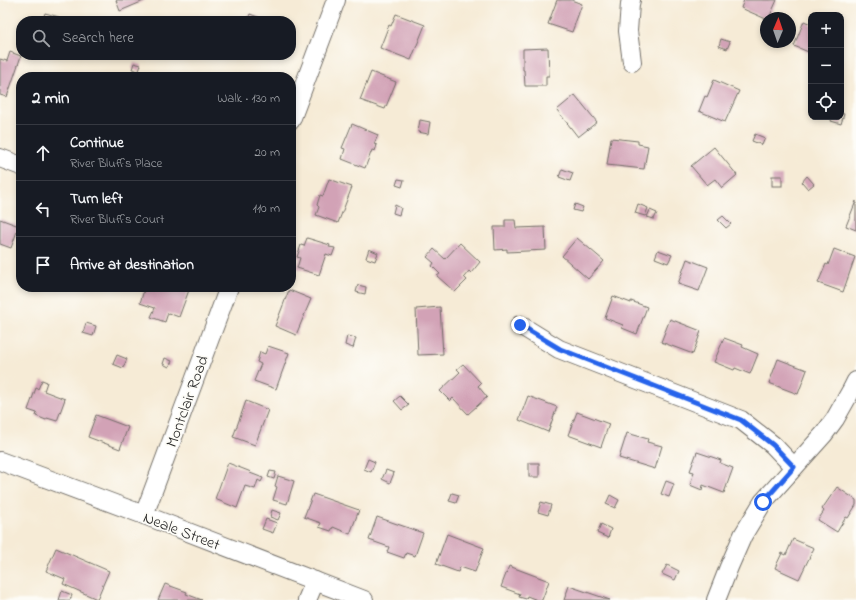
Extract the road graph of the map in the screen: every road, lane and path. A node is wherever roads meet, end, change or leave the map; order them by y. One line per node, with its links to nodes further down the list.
1 (336, 0): 4 (street)
2 (631, 0): 3 (street)
3 (632, 62)
4 (296, 107)
5 (0, 158): 6 (street)
6 (16, 164)
7 (227, 292): 12 (street, Montclair Road)
8 (520, 325): 11 (street)
9 (856, 381): 11 (street)
10 (0, 461): 12 (street, Neale Street)
11 (794, 467): 16 (street)
12 (144, 515): 13 (street, Neale Street)
13 (315, 581): 14 (street); 15 (street, Neale Street)
14 (307, 600)
15 (364, 600)
16 (716, 600)

